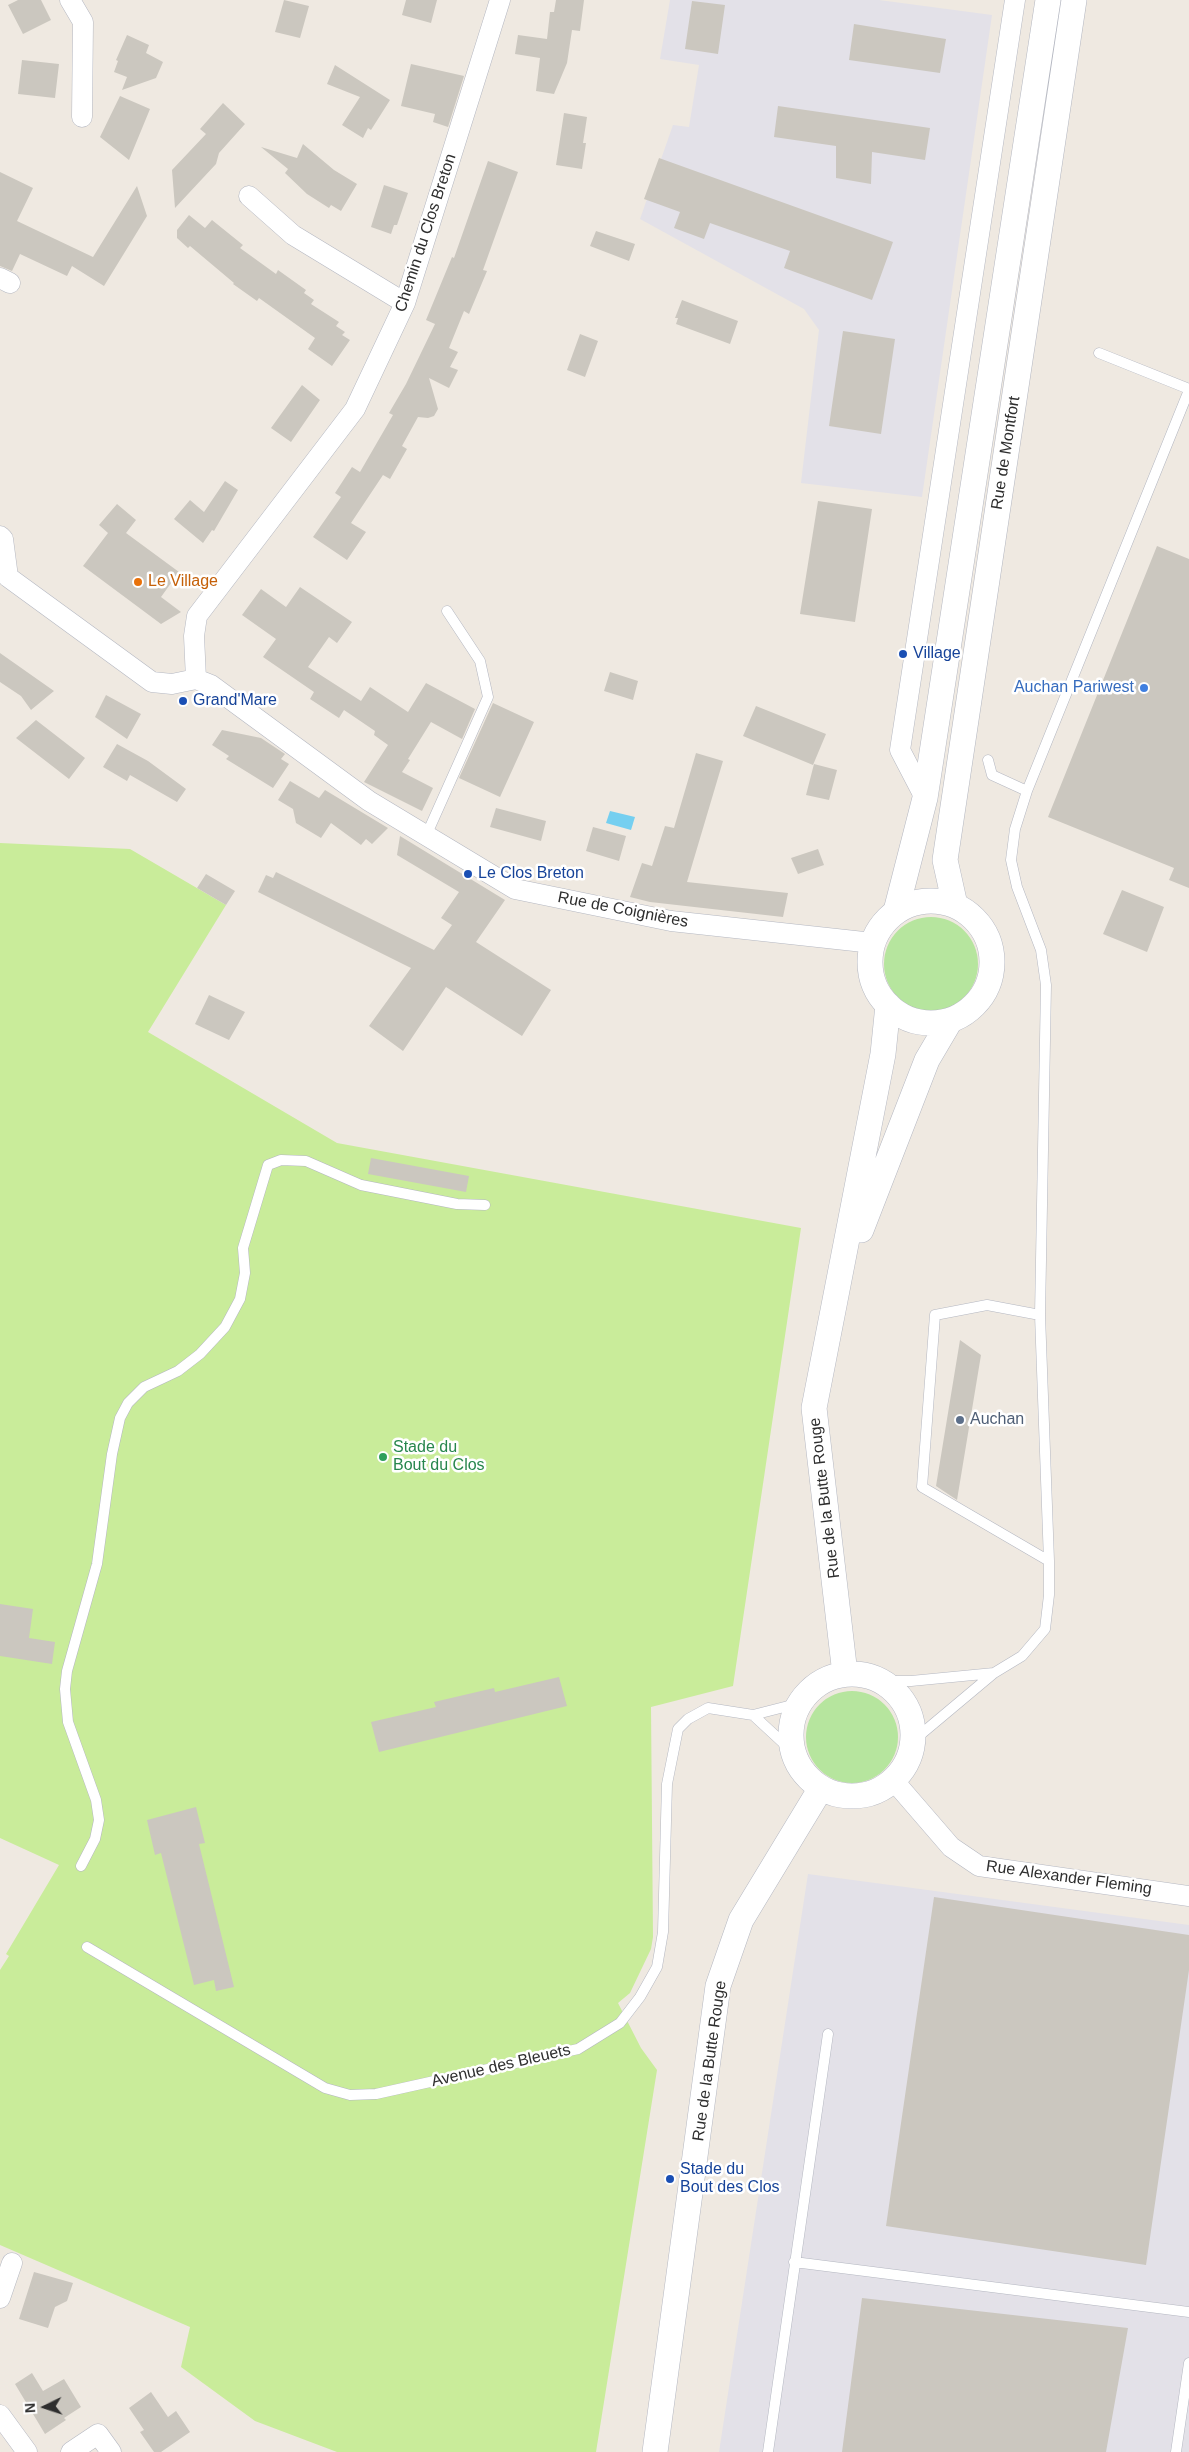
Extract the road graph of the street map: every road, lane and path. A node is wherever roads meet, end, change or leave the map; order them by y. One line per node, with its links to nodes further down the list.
1 (70, 0): 6 (street)
2 (500, 0): 8 (street, Chemin du Clos Breton)
3 (1015, 0): 17 (street)
4 (1048, 0): 17 (street, Rue de Montfort)
5 (1074, 0): 19 (street, Rue de Montfort)
6 (82, 116)
7 (249, 196): 8 (street)
8 (405, 304): 14 (street, Chemin du Clos Breton)
9 (1099, 353): 10 (lane)
10 (1189, 390): 16 (lane)
11 (0, 536): 12 (street)
12 (4, 579): 14 (street)
13 (447, 611): 18 (lane)
14 (196, 679): 18 (street, Rue de Coignières)
15 (988, 760): 16 (lane)
16 (1027, 791): 26 (lane)
17 (924, 798): 20 (street, Rue de Montfort)
18 (426, 836): 21 (street, Rue de Coignières)
19 (955, 905): 20 (street); 23 (street)
20 (896, 911): 21 (street)
21 (873, 943): 22 (street)
22 (888, 1005): 23 (street); 25 (street, Rue de la Butte Rouge)
23 (950, 1021): 25 (street, Rue de la Butte Rouge)
24 (485, 1205): 37 (lane)
25 (837, 1293): 29 (street, Rue de la Butte Rouge)
26 (1040, 1316): 27 (lane); 27 (lane)
27 (1049, 1561): 28 (lane)
28 (994, 1673): 30 (lane); 33 (lane)
29 (845, 1674): 30 (street); 31 (street)
30 (882, 1681): 33 (street)
31 (800, 1703): 32 (lane, Avenue des Bleuets); 34 (street)
32 (753, 1715): 34 (lane); 39 (lane, Avenue des Bleuets)
33 (914, 1740): 35 (street)
34 (793, 1752): 36 (street)
35 (894, 1781): 36 (street); 38 (street, Rue Alexander Fleming)
36 (821, 1788): 47 (street, Rue de la Butte Rouge)
37 (81, 1866)
38 (1189, 1896)
39 (87, 1946)
40 (828, 2034): 42 (lane)
41 (12, 2262): 43 (street)
42 (794, 2262): 44 (lane); 51 (lane)
43 (0, 2298)
44 (1189, 2312)
45 (1189, 2363): 52 (lane)
46 (0, 2415): 48 (street)
47 (656, 2450)
48 (27, 2452)
49 (71, 2452): 50 (street)
50 (111, 2452)
51 (768, 2452)
52 (1176, 2452)

